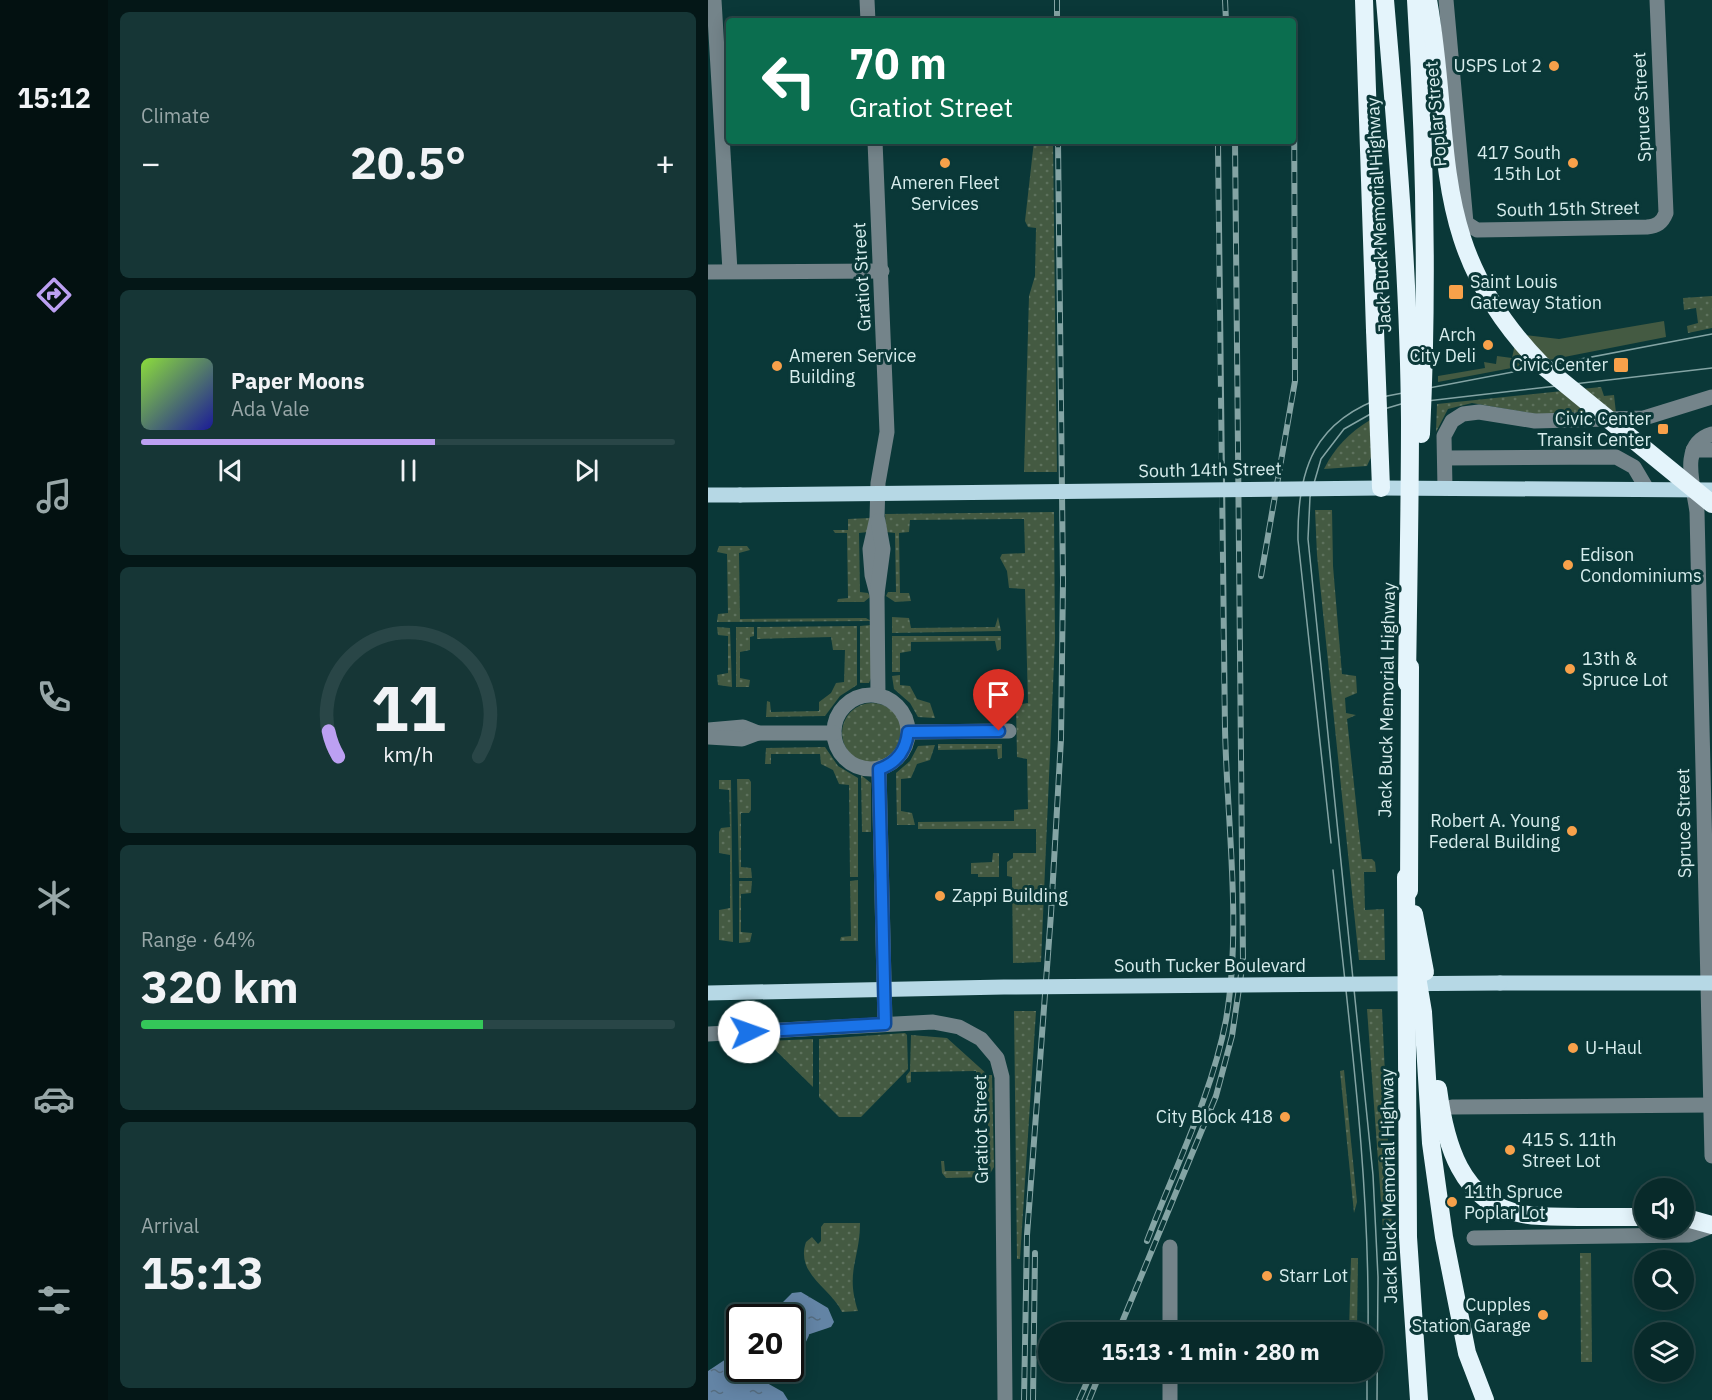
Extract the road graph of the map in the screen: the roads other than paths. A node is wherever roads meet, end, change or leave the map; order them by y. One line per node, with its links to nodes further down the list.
1 (714, 0): 13 (street)
2 (867, 0): 9 (street)
3 (1364, 0): 21 (highway, bridge)
4 (1385, 0): 37 (highway, Jack Buck Memorial Highway, bridge)
5 (1416, 0): 38 (highway, Jack Buck Memorial Highway, bridge)
6 (1428, 0): 27 (highway, bridge)
7 (1446, 0): 12 (street, Poplar Street)
8 (1657, 0): 11 (street, Spruce Street)
9 (868, 18)
10 (875, 144): 14 (street, Gratiot Street)
11 (1666, 213): 12 (street, South 15th Street)
12 (1466, 223)
13 (730, 271): 14 (street); 15 (street)
14 (882, 271): 29 (street, Gratiot Street)
15 (708, 272)
16 (1712, 398): 20 (street)
17 (1712, 434): 18 (street)
18 (1693, 450): 19 (street); 24 (street)
19 (1712, 450)
20 (1445, 458): 22 (street); 23 (street)
21 (1389, 488): 22 (main road, South 14th Street); 26 (main road, South 14th Street, bridge)
22 (1445, 488): 23 (main road, South 14th Street)
23 (1647, 489): 24 (main road, South 14th Street)
24 (1693, 490): 25 (main road, South 14th Street); 28 (street, Spruce Street)
25 (1712, 490)
26 (708, 495)
27 (1712, 504)
28 (1705, 577): 39 (street, Spruce Street)
29 (878, 696): 32 (street); 34 (street)
30 (708, 730): 33 (street)
31 (1009, 731): 32 (street)
32 (908, 732): 36 (street)
33 (758, 733): 34 (street); 35 (street)
34 (834, 733): 36 (street)
35 (708, 737)
36 (879, 769): 41 (street)
37 (1406, 877): 46 (highway, bridge); 55 (highway, Jack Buck Memorial Highway, bridge)
38 (1409, 941): 55 (highway, Jack Buck Memorial Highway, bridge); 56 (highway, bridge)
39 (1709, 983): 40 (main road, South Tucker Boulevard, bridge); 43 (street, Spruce Street)
40 (708, 993)
41 (885, 1024): 42 (street, Gratiot Street); 53 (street, Gratiot Street)
42 (708, 1034)
43 (1711, 1105): 44 (street); 45 (street, Spruce Street)
44 (1452, 1107)
45 (1712, 1156)
46 (1634, 1216)
47 (1694, 1219): 48 (highway)
48 (1712, 1225): 49 (street)
49 (1474, 1238)
50 (1170, 1247): 51 (street)
51 (1170, 1322)
52 (1170, 1382): 54 (street)
53 (1005, 1400)
54 (1170, 1400)
55 (1420, 1400)
56 (1485, 1400)

